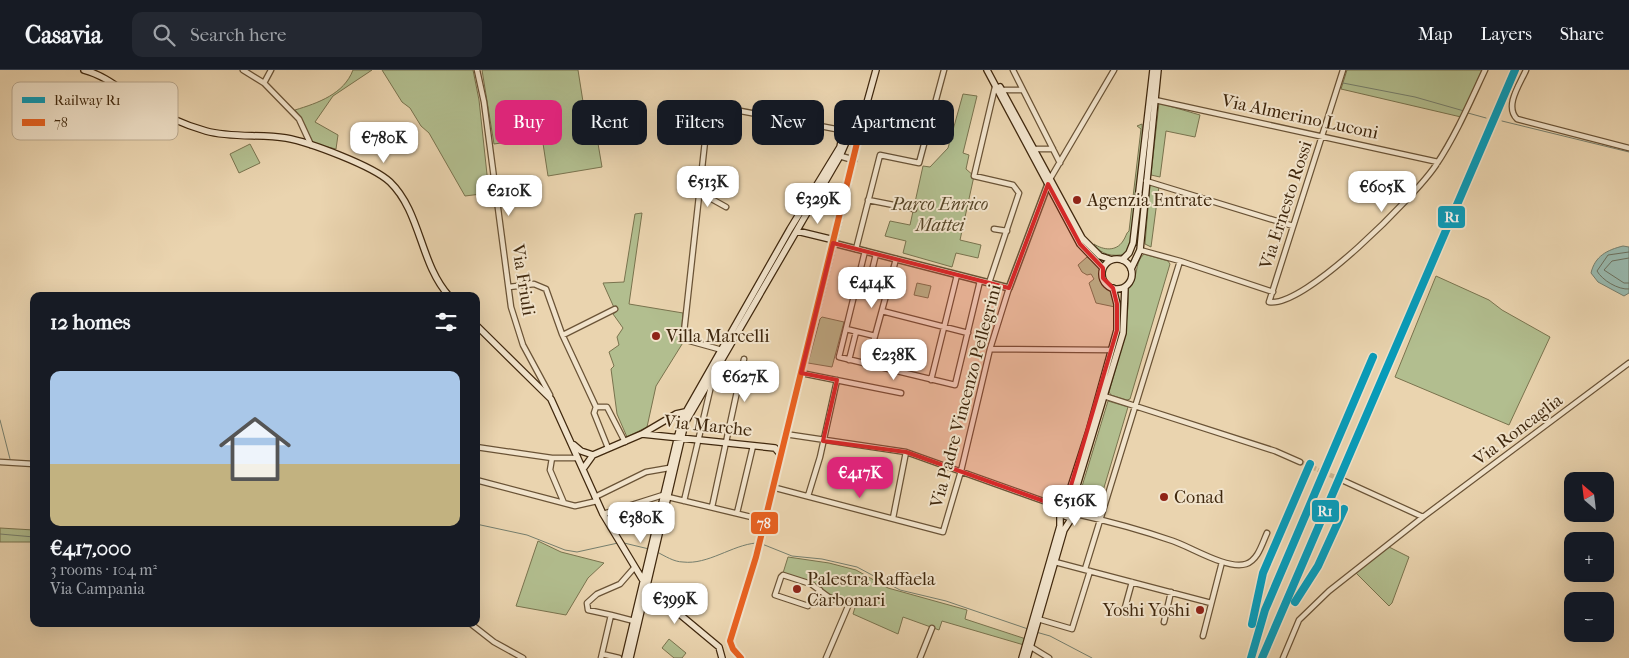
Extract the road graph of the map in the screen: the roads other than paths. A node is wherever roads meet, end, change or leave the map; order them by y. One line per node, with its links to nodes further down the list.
1 (84, 70): 16 (main road)
2 (243, 70): 17 (street)
3 (271, 70): 17 (street)
4 (477, 70): 66 (street, Via Friuli)
5 (876, 70): 21 (main road)
6 (944, 70): 44 (street)
7 (986, 70): 18 (main road)
8 (991, 70): 19 (main road)
9 (1013, 70): 20 (street)
10 (1114, 70): 40 (street, Via Padre Vincenzo Pellegrini)
11 (1153, 70): 58 (main road)
12 (1158, 70): 24 (main road)
13 (1343, 70): 29 (street, Via Ernesto Rossi)
14 (1485, 70): 39 (street)
15 (1526, 70): 34 (street)
16 (109, 82)
17 (264, 83): 30 (street)
18 (995, 87): 42 (main road); 50 (street)
19 (1002, 90): 20 (street); 35 (main road)
20 (1024, 90): 36 (street)
21 (868, 95): 22 (main road); 23 (main road)
22 (865, 100)
23 (867, 100)
24 (1155, 100): 29 (street, Via Almerino Luconi); 41 (main road)
25 (178, 120): 30 (main road)
26 (834, 127): 27 (street)
27 (831, 129): 28 (street); 43 (street)
28 (834, 130)
29 (1322, 136): 39 (street, Via Almerino Luconi); 47 (street, Via Ernesto Rossi)
30 (311, 145): 70 (main road)
31 (840, 145): 82 (main road)
32 (846, 145): 37 (main road)
33 (857, 145): 38 (street)
34 (1629, 148)
35 (1034, 149): 36 (street); 42 (main road)
36 (1053, 149): 40 (street)
37 (840, 156): 38 (street); 49 (main road)
38 (854, 160): 51 (street)
39 (1438, 162): 71 (street)
40 (1060, 163): 42 (street, Via Padre Vincenzo Pellegrini)
41 (1146, 181): 47 (street); 53 (main road)
42 (1049, 182): 57 (main road); 60 (main road); 68 (street, Via Padre Vincenzo Pellegrini)
43 (699, 192): 45 (street); 82 (street)
44 (868, 200): 46 (street); 52 (street)
45 (726, 207)
46 (914, 209)
47 (1293, 226): 71 (street, Via Ernesto Rossi)
48 (994, 229): 50 (street)
49 (797, 231): 51 (main road); 93 (main road)
50 (1006, 232): 65 (street)
51 (834, 242): 52 (street); 89 (main road)
52 (856, 249): 54 (street)
53 (1140, 250): 59 (street); 61 (main road)
54 (866, 252): 55 (street); 76 (street)
55 (876, 254): 56 (street); 64 (street)
56 (896, 259): 62 (street); 73 (street)
57 (1112, 260): 58 (main road); 60 (main road)
58 (1122, 260): 61 (main road)
59 (1180, 261): 71 (street); 97 (street)
60 (1103, 268): 69 (main road)
61 (1131, 269): 67 (main road)
62 (957, 275): 63 (street); 74 (street)
63 (980, 281): 65 (street); 78 (street)
64 (869, 283)
65 (989, 283): 68 (street)
66 (508, 287): 79 (street); 88 (street, Via Friuli)
67 (1125, 287): 69 (main road); 95 (main road)
68 (1010, 288): 81 (street, Via Padre Vincenzo Pellegrini)
69 (1113, 288): 83 (main road)
70 (446, 292)
71 (1272, 292)
72 (615, 309): 79 (street)
73 (882, 311): 74 (street); 80 (street)
74 (944, 327): 78 (street); 92 (street)
75 (480, 329): 90 (main road)
76 (846, 329): 77 (street); 85 (street)
77 (856, 332): 80 (street); 85 (street)
78 (968, 333): 92 (street)
79 (563, 335): 98 (street)
80 (875, 336): 87 (street)
81 (990, 349): 83 (street); 123 (street, Via Padre Vincenzo Pellegrini)
82 (722, 350): 99 (main road)
83 (1111, 350): 130 (main road)
84 (744, 359): 107 (street)
85 (849, 360): 87 (street)
86 (1629, 364): 141 (street, Via Roncaglia)
87 (867, 365): 92 (street)
88 (535, 368): 90 (street); 96 (street, Via Friuli)
89 (801, 373): 91 (street); 101 (main road)
90 (532, 380): 96 (main road)
91 (837, 380): 94 (street); 104 (street)
92 (931, 380)
93 (709, 381): 102 (main road); 103 (street)
94 (901, 393)
95 (1104, 396): 97 (street); 132 (main road)
96 (551, 399): 105 (main road)
97 (1133, 406): 119 (street); 144 (street)
98 (596, 407): 106 (street); 110 (street)
99 (685, 412): 100 (main road, Via Marche); 102 (main road)
100 (642, 434): 102 (main road, Via Marche); 106 (main road, Via Marche)
101 (785, 434): 104 (street); 111 (main road, Via Marche); 114 (main road)
102 (679, 438): 103 (main road, Via Marche); 121 (main road); 127 (main road)
103 (699, 440): 107 (main road, Via Marche); 131 (street)
104 (823, 441): 112 (street); 128 (street)
105 (571, 442): 113 (main road); 117 (main road)
106 (624, 442): 110 (main road, Via Marche)
107 (728, 443): 108 (main road, Via Marche); 135 (street)
108 (754, 446): 111 (main road, Via Marche); 137 (street)
109 (480, 448): 116 (street)
110 (608, 448): 115 (main road, Via Marche)
111 (771, 448): 114 (main road, Via Marche)
112 (906, 452): 123 (street); 142 (street)
113 (586, 453): 115 (main road); 117 (main road)
114 (780, 454): 126 (main road)
115 (593, 455): 122 (main road)
116 (552, 458): 117 (street); 133 (street)
117 (578, 458): 122 (main road)
118 (0, 462): 120 (street)
119 (1300, 462)
120 (30, 464)
121 (669, 468): 127 (main road); 129 (street)
122 (583, 469): 129 (main road)
123 (961, 471): 134 (street); 142 (street, Via Padre Vincenzo Pellegrini)
124 (480, 481): 133 (street)
125 (1344, 481): 141 (street)
126 (772, 487): 128 (street); 143 (main road)
127 (665, 496): 131 (street); 138 (street); 146 (main road)
128 (808, 496): 142 (street)
129 (596, 499): 133 (street); 138 (main road)
130 (1066, 499): 132 (main road); 134 (street); 136 (main road)
131 (684, 500): 135 (street)
132 (1076, 502): 139 (main road); 140 (street)
133 (564, 503)
134 (1049, 503): 136 (street)
135 (712, 507): 137 (street)
136 (1060, 511): 139 (main road); 160 (main road)
137 (737, 513): 143 (street)
138 (603, 514): 149 (main road)
139 (1074, 515): 140 (street); 147 (main road)
140 (1090, 517): 144 (street)
141 (1424, 517): 180 (street, Via Roncaglia)
142 (893, 518)
143 (764, 520): 165 (main road)
144 (1100, 520): 148 (street); 150 (street)
145 (1268, 533): 148 (street)
146 (650, 560): 151 (main road); 153 (main road)
147 (1055, 562): 150 (street); 160 (main road)
148 (1222, 562): 156 (street)
149 (634, 568): 151 (main road); 158 (street)
150 (1087, 570): 152 (street); 160 (street)
151 (643, 580): 153 (main road); 159 (main road)
152 (1132, 582): 155 (street); 157 (street)
153 (647, 587): 167 (main road); 173 (main road)
154 (820, 590): 154 (street); 169 (street)
155 (1171, 592): 156 (street); 161 (street)
156 (1211, 603): 164 (street)
157 (1124, 611)
158 (611, 615): 159 (street); 168 (street)
159 (634, 621): 172 (main road)
160 (1036, 622): 166 (main road)
161 (1164, 622)
162 (474, 627): 170 (street)
163 (932, 628): 176 (street)
164 (1202, 636)
165 (730, 641): 167 (main road); 175 (main road)
166 (1030, 642): 177 (main road); 178 (main road); 179 (street)
167 (719, 647): 174 (main road)
168 (602, 656): 171 (street)
169 (827, 656)
170 (523, 658)
171 (619, 658)
172 (625, 658)
173 (630, 658)
174 (722, 658)
175 (741, 658)
176 (920, 658)
177 (1022, 658)
178 (1027, 658)
179 (1049, 658)
180 (1283, 658)

